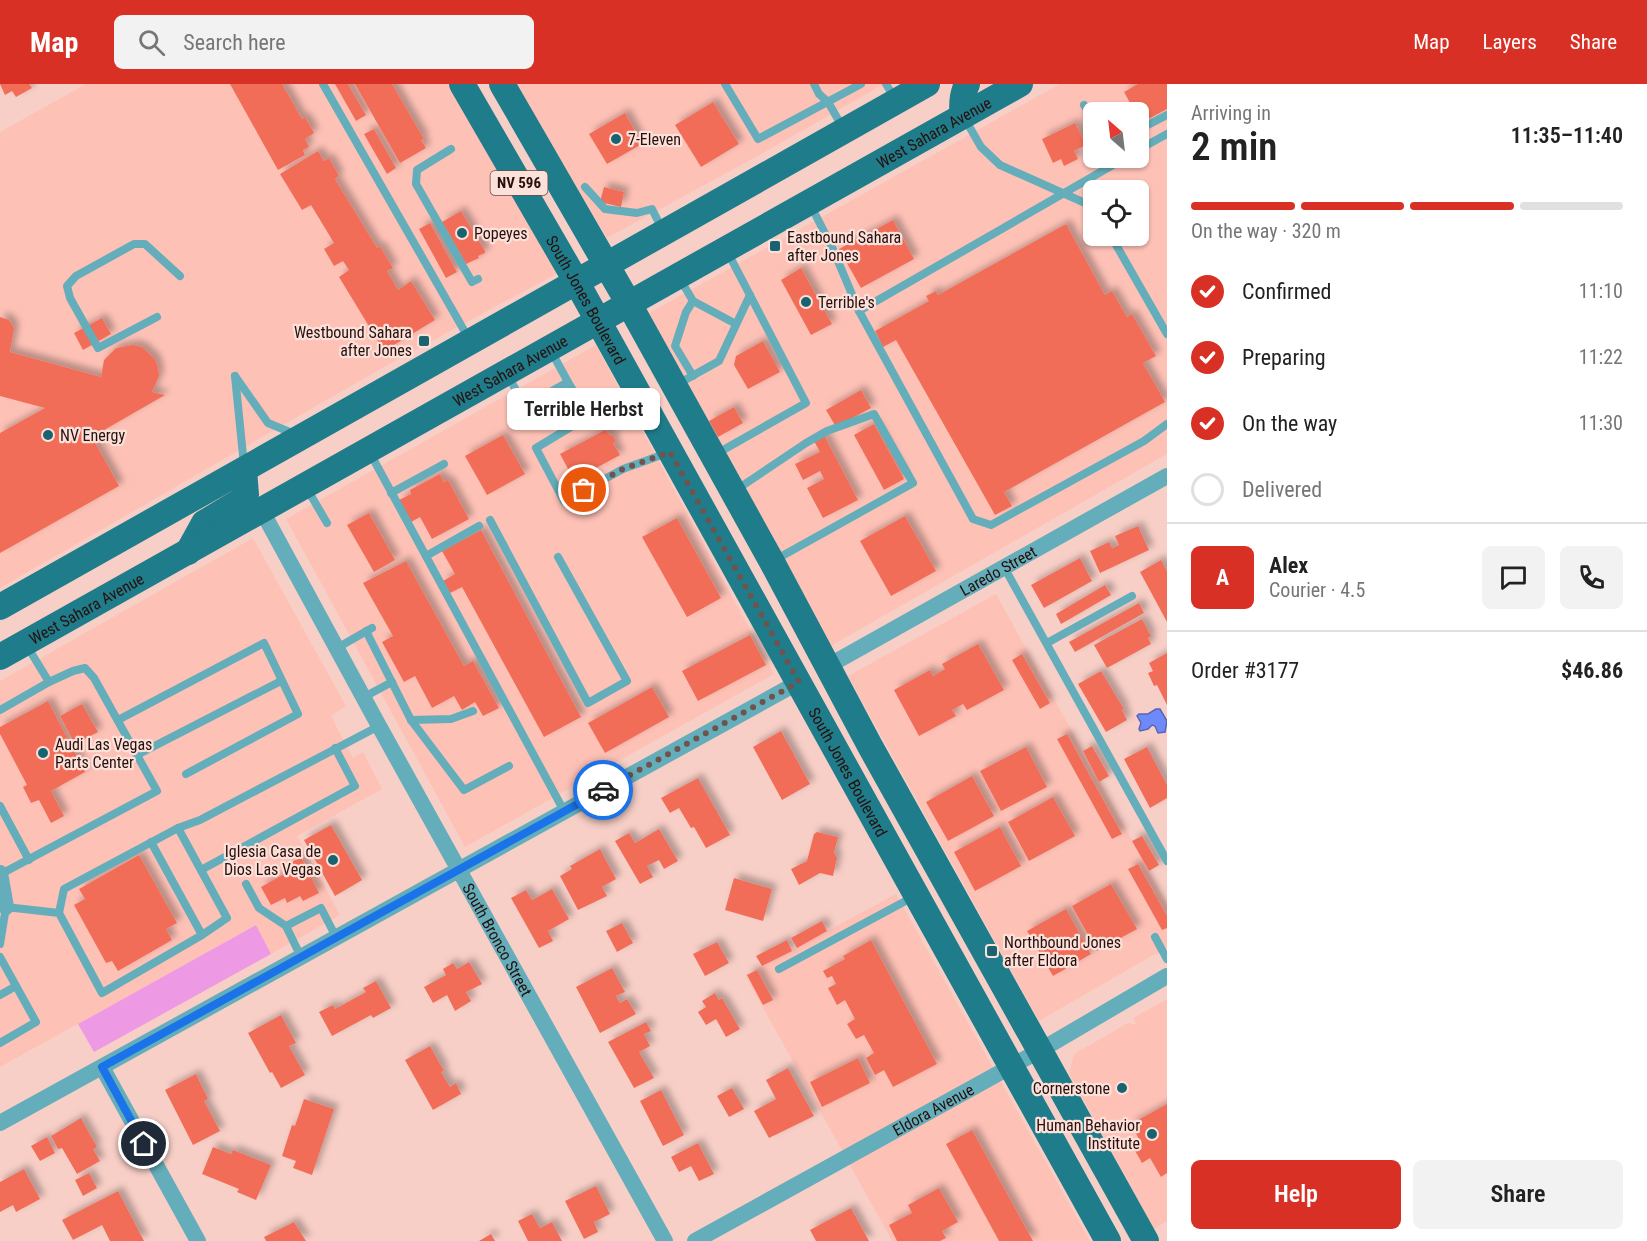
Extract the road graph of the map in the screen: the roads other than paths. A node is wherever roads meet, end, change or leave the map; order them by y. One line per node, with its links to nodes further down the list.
1 (323, 84): 40 (lane)
2 (462, 84): 31 (main road, South Jones Boulevard / NV 596)
3 (502, 84): 27 (main road, South Jones Boulevard / NV 596)
4 (725, 84): 11 (lane)
5 (813, 84): 11 (lane)
6 (861, 84): 11 (lane)
7 (927, 84): 10 (main road)
8 (968, 84): 13 (main road)
9 (1020, 84): 13 (main road, West Sahara Avenue)
10 (891, 93): 15 (main road)
11 (828, 102): 15 (lane)
12 (1167, 114): 14 (lane)
13 (963, 116): 21 (lane); 22 (main road, West Sahara Avenue)
14 (1149, 124)
15 (845, 131): 24 (main road)
16 (1167, 134): 17 (lane)
17 (1149, 144)
18 (451, 149): 30 (lane)
19 (1104, 168): 21 (lane)
20 (585, 187): 24 (lane)
21 (1063, 192): 23 (lane); 35 (lane)
22 (810, 202): 26 (main road, West Sahara Avenue); 35 (lane)
23 (1083, 202)
24 (664, 232): 27 (main road)
25 (1117, 246): 39 (lane)
26 (726, 249): 29 (main road, West Sahara Avenue); 32 (lane)
27 (607, 265): 31 (main road); 34 (main road, South Jones Boulevard / NV 596)
28 (180, 276): 36 (lane)
29 (678, 277): 33 (lane); 34 (main road, West Sahara Avenue)
30 (478, 279)
31 (576, 281): 37 (main road, South Jones Boulevard / NV 596); 40 (main road)
32 (750, 295): 38 (lane); 51 (lane)
33 (693, 301): 38 (lane); 43 (lane)
34 (629, 304): 37 (main road, West Sahara Avenue); 43 (main road, South Jones Boulevard)
35 (859, 311): 47 (lane)
36 (157, 317)
37 (597, 321): 41 (main road, West Sahara Avenue); 45 (main road, South Jones Boulevard)
38 (736, 324): 43 (lane)
39 (1167, 334)
40 (470, 342): 48 (main road)
41 (549, 349): 42 (main road, West Sahara Avenue); 44 (lane)
42 (506, 373): 44 (lane); 49 (main road, West Sahara Avenue)
43 (683, 381): 51 (main road, South Jones Boulevard)
44 (568, 382): 46 (lane)
45 (634, 388): 46 (lane); 50 (main road, South Jones Boulevard)
46 (589, 416): 50 (lane)
47 (1167, 424)
48 (303, 437): 53 (main road); 53 (lane)
49 (369, 451): 55 (main road, West Sahara Avenue); 57 (lane)
50 (670, 452): 77 (main road, South Jones Boulevard)
51 (713, 455): 56 (main road, South Jones Boulevard)
52 (444, 464): 57 (lane)
53 (244, 470): 62 (main road); 68 (main road)
54 (1166, 478): 66 (street, Laredo Street)
55 (306, 486): 58 (main road, West Sahara Avenue); 60 (lane)
56 (733, 492): 65 (main road, South Jones Boulevard); 65 (lane)
57 (391, 493): 63 (lane)
58 (262, 511): 62 (main road, West Sahara Avenue); 71 (street, South Bronco Street)
59 (490, 520): 64 (lane)
60 (327, 523)
61 (479, 526): 63 (lane)
62 (188, 552): 69 (main road, West Sahara Avenue)
63 (426, 556): 90 (lane)
64 (558, 557)
65 (772, 562): 73 (main road, South Jones Boulevard)
66 (1004, 567): 70 (lane); 73 (street, Laredo Street)
67 (1132, 596): 70 (lane)
68 (0, 607)
69 (25, 643): 72 (main road, West Sahara Avenue); 75 (lane)
70 (1047, 643): 94 (lane)
71 (337, 648): 76 (lane); 78 (street, South Bronco Street)
72 (0, 657)
73 (828, 666): 84 (main road, South Jones Boulevard)
74 (281, 681): 81 (lane); 86 (lane); 88 (lane)
75 (49, 682): 79 (lane); 81 (lane)
76 (392, 682): 78 (lane); 82 (lane)
77 (799, 682): 84 (main road); 90 (street); 99 (main road, South Jones Boulevard)
78 (364, 697): 83 (street, South Bronco Street)
79 (0, 710)
80 (473, 711): 82 (lane)
81 (118, 720): 86 (lane)
82 (411, 720): 87 (lane)
83 (379, 726): 85 (lane); 96 (street, South Bronco Street)
84 (870, 746): 115 (main road, South Jones Boulevard)
85 (335, 748): 91 (lane); 95 (lane)
86 (137, 755): 93 (lane)
87 (509, 766)
88 (186, 774)
89 (0, 806): 93 (lane)
90 (564, 811): 96 (street)
91 (178, 828): 92 (lane); 95 (lane)
92 (151, 842): 101 (lane); 103 (lane)
93 (29, 860): 97 (lane)
94 (1167, 861)
95 (201, 870): 103 (lane)
96 (459, 870): 104 (street); 120 (street, South Bronco Street)
97 (0, 874): 100 (street)
98 (246, 884): 102 (lane)
99 (916, 895): 110 (lane); 116 (main road, South Jones Boulevard)
100 (6, 907): 101 (lane); 106 (lane)
101 (59, 913): 103 (lane)
102 (286, 926): 104 (lane); 108 (lane)
103 (202, 935)
104 (336, 937): 108 (street)
105 (1155, 937): 109 (lane)
106 (0, 944)
107 (0, 957): 112 (lane)
108 (301, 957): 117 (street)
109 (1167, 959)
110 (779, 969)
111 (1167, 976): 115 (street, Eldora Avenue)
112 (16, 986): 113 (lane); 114 (lane)
113 (0, 995)
114 (0, 1043)
115 (1039, 1051): 116 (street, Eldora Avenue); 123 (main road, South Jones Boulevard)
116 (1011, 1066): 121 (street, Eldora Avenue); 122 (main road, South Jones Boulevard)
117 (102, 1067): 118 (street); 119 (street)
118 (0, 1123)
119 (198, 1241)
120 (665, 1241)
121 (696, 1241)
122 (1108, 1241)
123 (1146, 1241)

